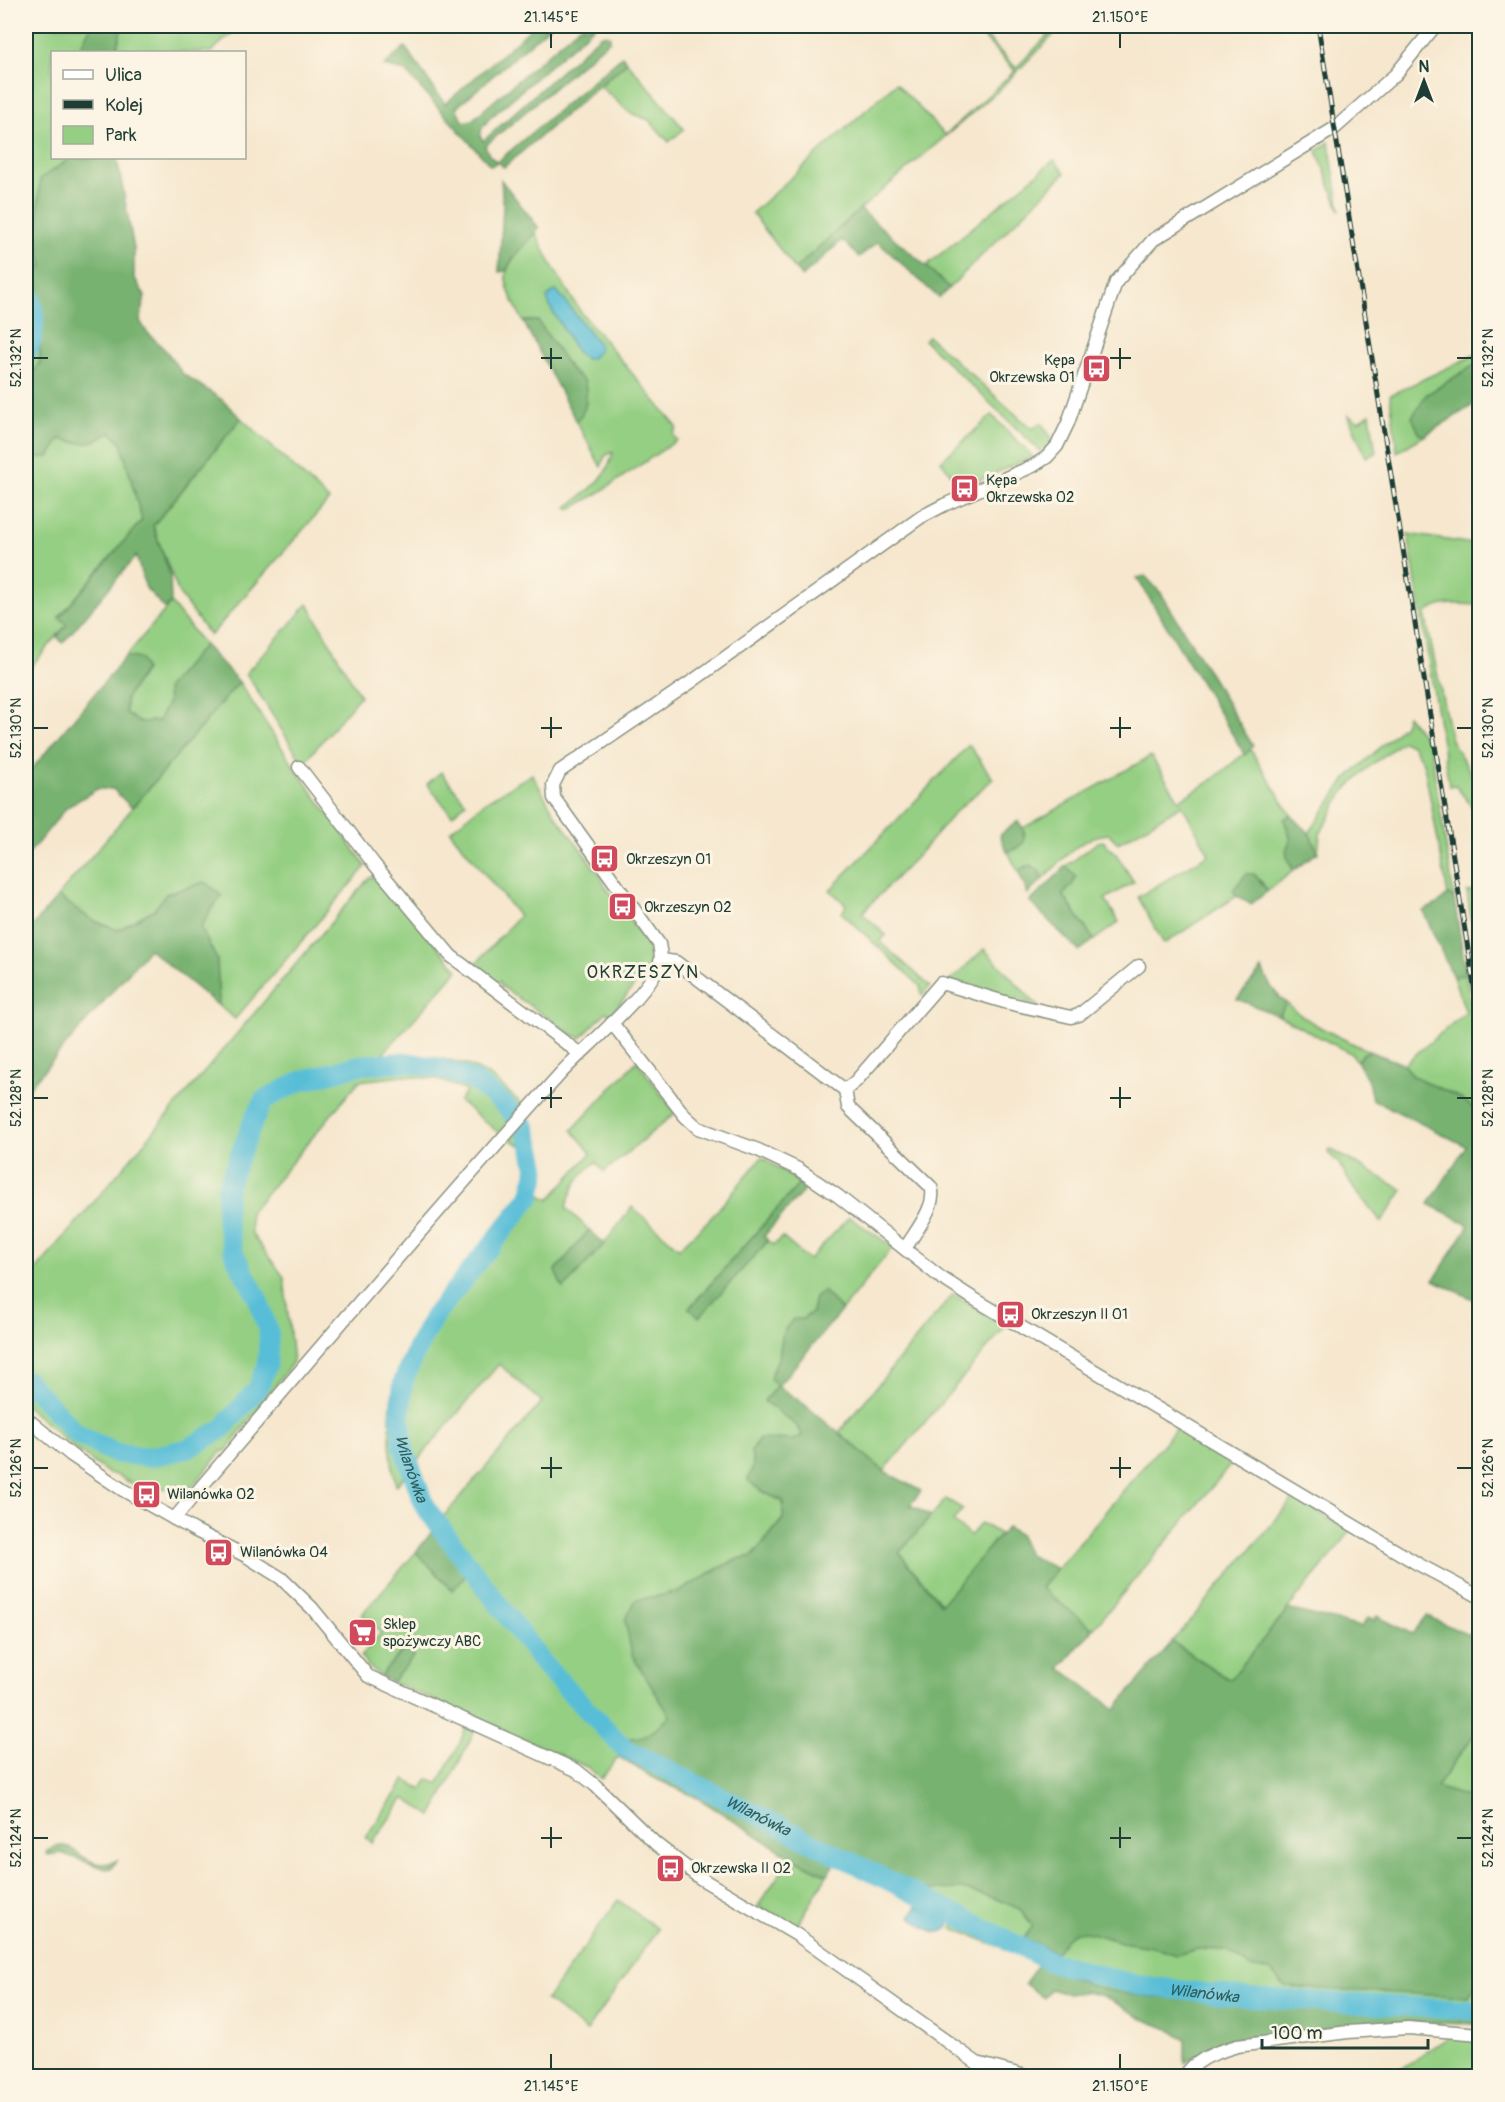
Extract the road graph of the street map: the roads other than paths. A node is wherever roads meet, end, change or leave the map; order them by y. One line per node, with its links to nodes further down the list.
1 (1435, 26): 3 (street)
2 (299, 767): 6 (street)
3 (661, 960): 5 (street); 7 (street)
4 (1139, 966): 7 (street)
5 (612, 1023): 6 (street); 8 (street)
6 (579, 1053): 10 (street)
7 (845, 1090): 8 (street)
8 (905, 1249): 11 (street)
9 (26, 1418): 10 (street)
10 (174, 1519): 13 (street)
11 (1479, 1596)
12 (1479, 2034): 14 (street)
13 (1025, 2076)
14 (1184, 2076)

